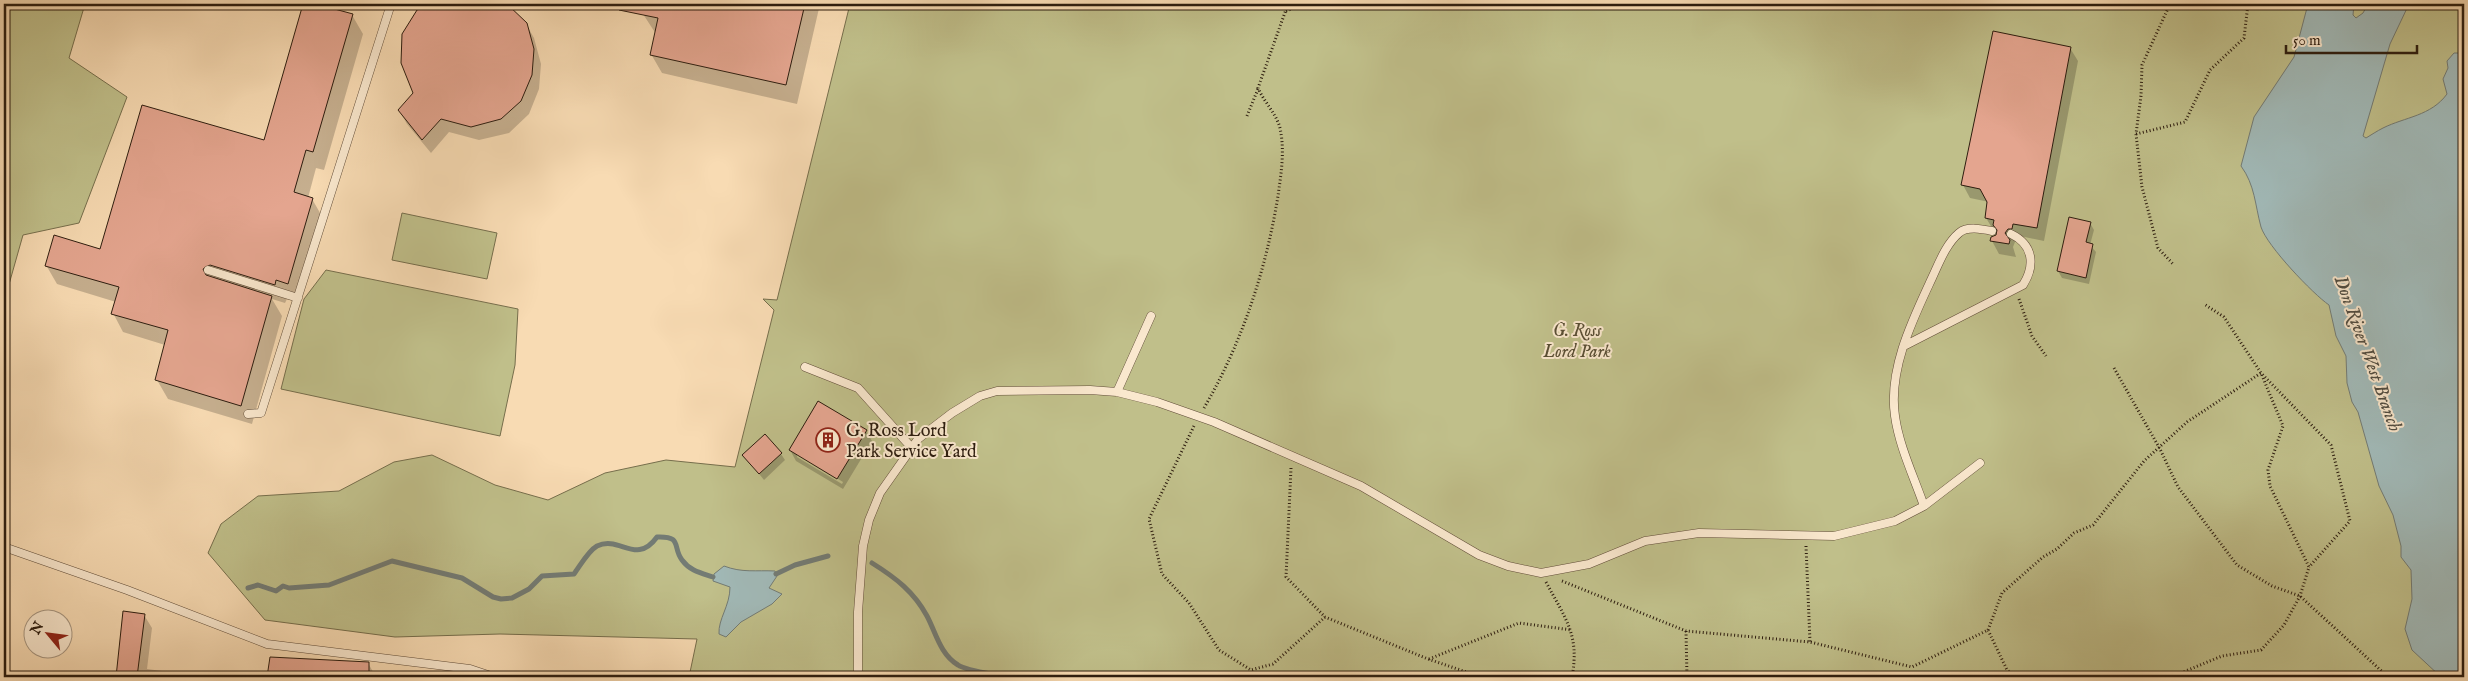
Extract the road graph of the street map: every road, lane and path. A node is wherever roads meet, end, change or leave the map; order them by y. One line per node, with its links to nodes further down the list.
1 (391, 4): 15 (lane)
2 (1288, 4): 6 (path)
3 (1305, 4): 6 (path)
4 (2170, 4): 9 (path)
5 (2248, 4): 9 (path)
6 (1286, 12): 7 (path)
7 (1258, 88): 8 (path); 25 (path)
8 (1247, 116)
9 (2136, 134): 12 (path)
10 (1992, 231): 18 (lane)
11 (2011, 234): 14 (lane)
12 (2174, 265)
13 (208, 270): 15 (lane)
14 (2016, 289): 18 (lane); 19 (path)
15 (298, 298): 24 (lane)
16 (2204, 304): 22 (path)
17 (1151, 316): 23 (lane)
18 (1904, 346): 30 (lane)
19 (2046, 356)
20 (806, 367): 26 (lane)
21 (2114, 368): 27 (path)
22 (2261, 373): 27 (path); 33 (path); 33 (path)
23 (1117, 392): 25 (lane); 26 (lane)
24 (248, 414)
25 (1199, 416): 28 (lane); 36 (path)
26 (911, 447): 43 (lane)
27 (2160, 449): 35 (path); 38 (path)
28 (1292, 455): 34 (lane); 36 (path)
29 (1980, 463): 30 (lane)
30 (1924, 506): 31 (lane)
31 (1806, 536): 34 (lane); 40 (path)
32 (4, 547): 42 (lane)
33 (2309, 566): 35 (path)
34 (1541, 572): 37 (path); 39 (path)
35 (2300, 596): 48 (path); 49 (path)
36 (1325, 617): 41 (path)
37 (1572, 630): 41 (path); 45 (path)
38 (1988, 630): 40 (path); 47 (path)
39 (1686, 631): 40 (path); 46 (path)
40 (1810, 642)
41 (1428, 659): 44 (path)
42 (494, 677)
43 (858, 677)
44 (1481, 677)
45 (1572, 677)
46 (1687, 677)
47 (2016, 677)
48 (2171, 677)
49 (2388, 677)

